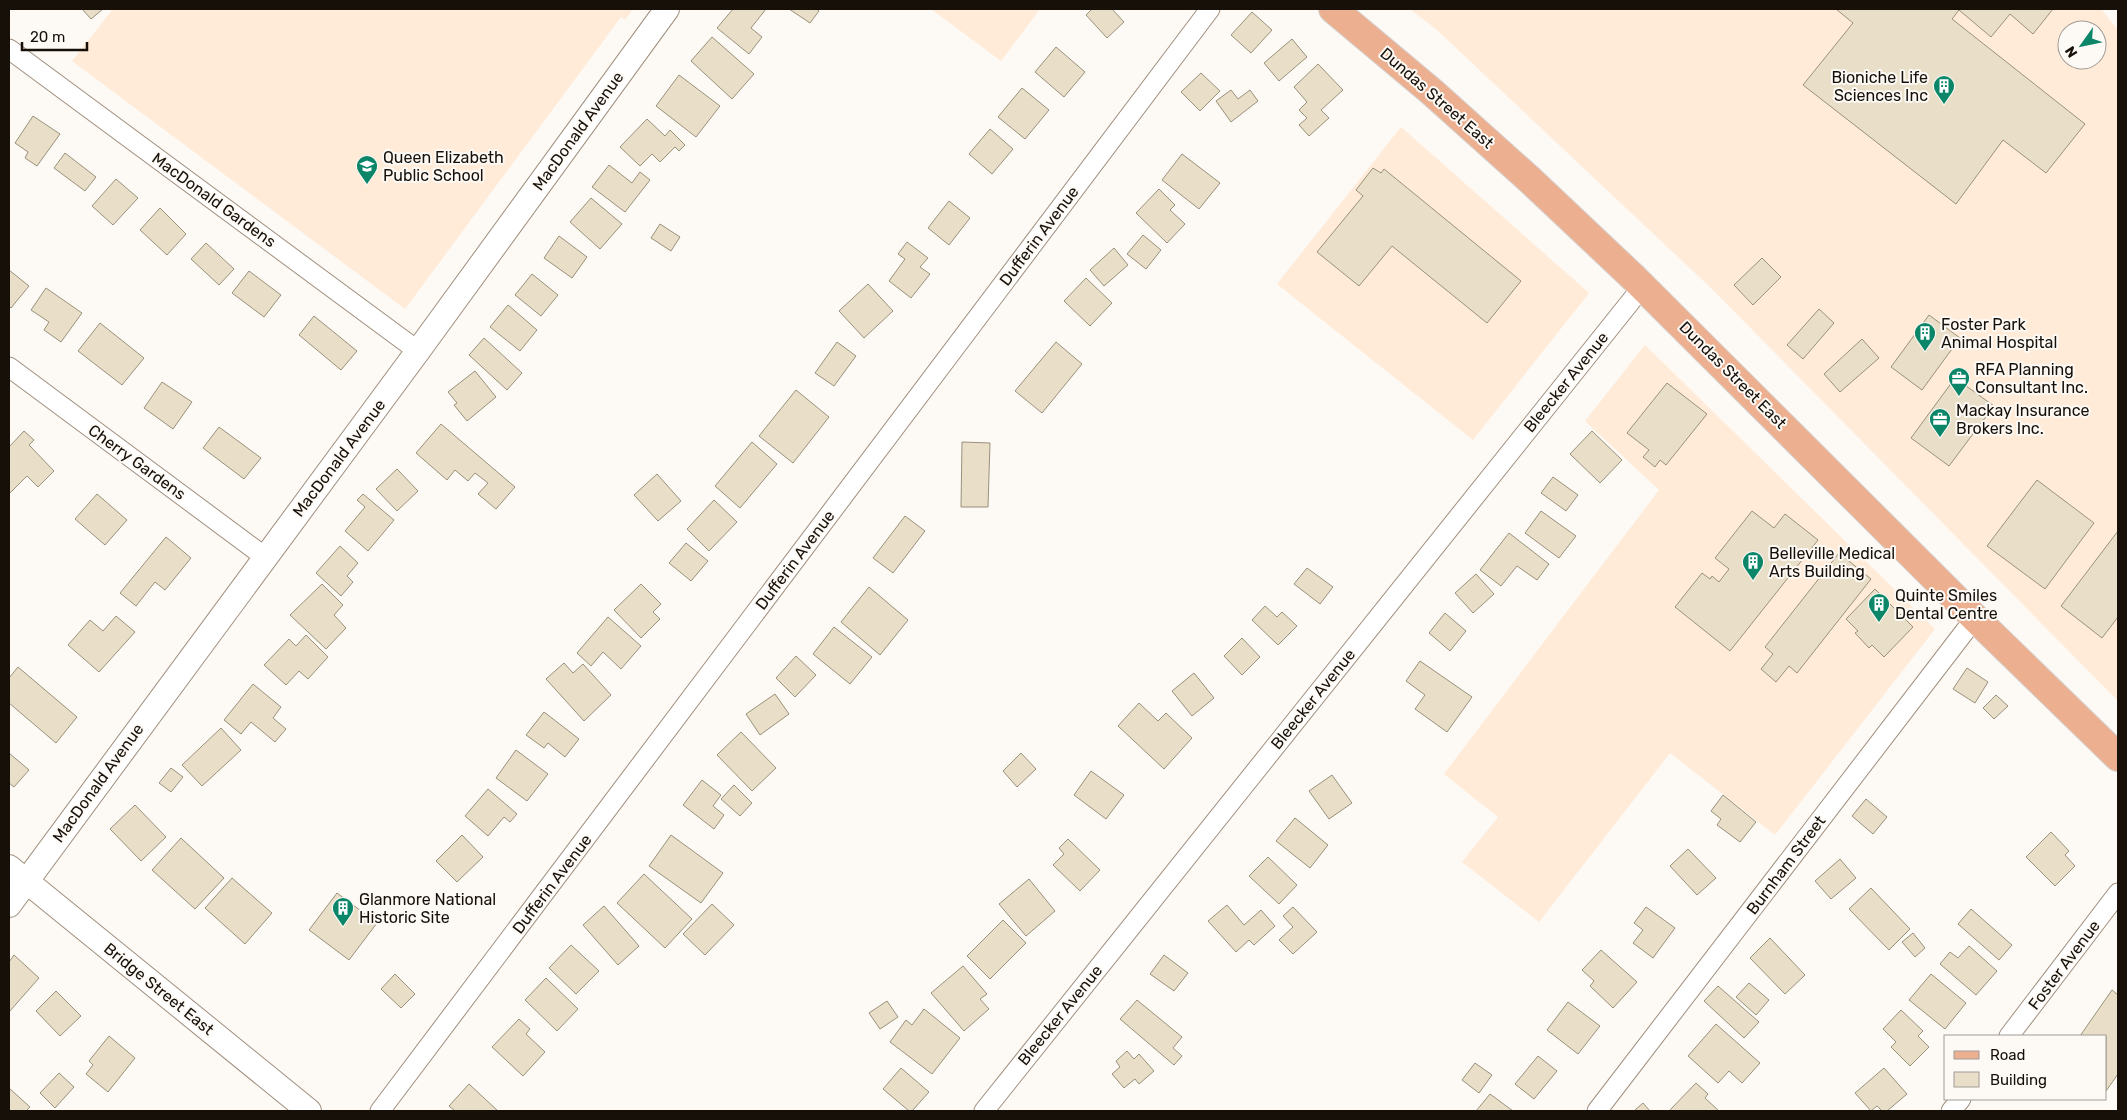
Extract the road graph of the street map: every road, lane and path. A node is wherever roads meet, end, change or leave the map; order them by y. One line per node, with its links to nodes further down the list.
1 (667, 9): 6 (street, MacDonald Avenue)
2 (1210, 9): 17 (street, Dufferin Avenue)
3 (1333, 9): 5 (main road, Dundas Street East)
4 (9, 49): 6 (street, MacDonald Gardens)
5 (1642, 286): 9 (main road, Dundas Street East); 18 (street, Bleecker Avenue)
6 (418, 351): 8 (street, MacDonald Avenue)
7 (9, 367): 8 (street, Cherry Gardens)
8 (265, 557): 11 (street, MacDonald Avenue)
9 (1975, 618): 10 (main road, Dundas Street East); 19 (street, Burnham Street)
10 (2118, 756)
11 (18, 874): 13 (street, MacDonald Avenue); 16 (street, Bridge Street East)
12 (2118, 894): 14 (street, Foster Avenue)
13 (9, 905)
14 (2010, 1035)
15 (1960, 1100): 20 (street)
16 (309, 1111)
17 (380, 1111)
18 (984, 1111)
19 (1597, 1111)
20 (1951, 1111)

